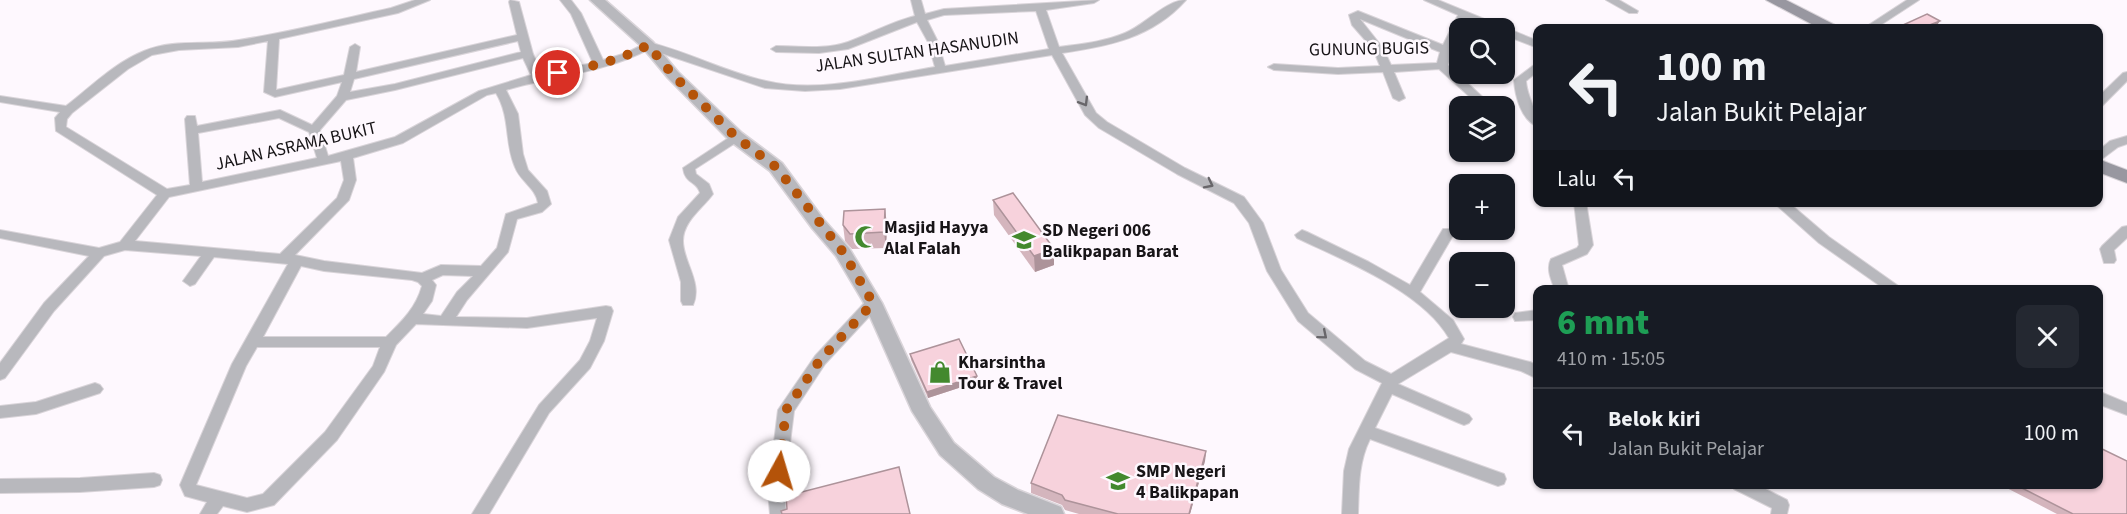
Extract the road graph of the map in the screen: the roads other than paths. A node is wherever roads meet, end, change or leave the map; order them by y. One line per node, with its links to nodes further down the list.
1 (425, 0): 19 (street)
2 (565, 0): 29 (street)
3 (597, 0): 23 (street, JALAN SULTAN HASANUDIN)
4 (916, 0): 15 (street)
5 (1094, 0): 12 (street)
6 (1181, 0): 27 (street, JALAN SULTAN HASANUDIN)
7 (1429, 0): 14 (street)
8 (1611, 0): 13 (street)
9 (1774, 0): 17 (main road)
10 (1914, 0): 18 (street)
11 (514, 2): 21 (street)
12 (1040, 8): 15 (street); 27 (street)
13 (1633, 11)
14 (1464, 13): 16 (street); 26 (street, GUNUNG BUGIS)
15 (920, 17): 25 (street); 33 (street)
16 (1476, 18)
17 (1822, 24)
18 (1875, 24)
19 (274, 36): 37 (street); 44 (street)
20 (1515, 36): 22 (street)
21 (523, 37): 28 (street); 37 (street)
22 (1533, 43)
23 (648, 45): 29 (street, JALAN ASRAMA BUKIT); 33 (street, JALAN SULTAN HASANUDIN); 47 (street)
24 (355, 47): 37 (street)
25 (776, 49)
26 (1446, 50): 30 (street, GUNUNG BUGIS); 34 (street)
27 (1055, 51): 33 (street, JALAN SULTAN HASANUDIN); 84 (street, one-way to 84)
28 (527, 54): 36 (street); 40 (street)
29 (600, 65): 36 (street, JALAN ASRAMA BUKIT)
30 (1442, 66): 34 (street, GUNUNG BUGIS); 39 (street)
31 (1274, 67): 34 (street, GUNUNG BUGIS)
32 (1533, 69): 45 (street)
33 (940, 70)
34 (1388, 70): 41 (street)
35 (2127, 75): 43 (street)
36 (537, 77): 38 (street, JALAN ASRAMA BUKIT)
37 (349, 78): 40 (street)
38 (499, 88): 50 (street, JALAN ASRAMA BUKIT); 67 (street)
39 (1475, 96)
40 (342, 97): 46 (street)
41 (1399, 98)
42 (0, 99): 44 (street)
43 (2103, 99)
44 (68, 110): 55 (street)
45 (1533, 117)
46 (314, 130): 51 (street); 54 (street)
47 (736, 137): 73 (street); 74 (street)
48 (2127, 140): 49 (street)
49 (2103, 154)
50 (346, 156): 51 (street, JALAN ASRAMA BUKIT); 65 (street)
51 (324, 161): 54 (street, JALAN ASRAMA BUKIT)
52 (2103, 167): 53 (main road)
53 (2127, 177)
54 (196, 187): 55 (street, JALAN ASRAMA BUKIT)
55 (165, 194): 62 (street)
56 (1581, 207): 70 (street)
57 (1785, 207): 71 (street)
58 (2127, 230): 66 (street)
59 (1448, 232): 72 (street)
60 (0, 234): 64 (street)
61 (1302, 235): 72 (street)
62 (125, 244): 63 (street); 64 (street)
63 (212, 251): 65 (street); 69 (street)
64 (99, 253): 83 (street)
65 (290, 259): 68 (street); 79 (street)
66 (2109, 260)
67 (484, 271): 68 (street); 78 (street)
68 (423, 278): 77 (street)
69 (190, 281)
70 (1560, 285)
71 (1890, 285)
72 (1412, 293): 81 (street)
73 (688, 301)
74 (873, 303): 98 (street); 99 (street)
75 (1533, 315): 76 (street)
76 (1520, 316)
77 (413, 319): 78 (street); 80 (street)
78 (445, 321): 97 (street)
79 (253, 342): 80 (street); 95 (street)
80 (390, 342): 95 (street)
81 (1449, 346): 82 (street); 84 (street)
82 (1533, 370)
83 (0, 374)
84 (1390, 384): 89 (street); 90 (street)
85 (95, 389): 88 (street)
86 (2103, 399): 87 (street)
87 (2127, 408)
88 (0, 412)
89 (1464, 419)
90 (1365, 431): 91 (street); 100 (street)
91 (1498, 479)
92 (154, 480): 93 (street)
93 (0, 486)
94 (1749, 489): 101 (street)
95 (219, 498): 96 (street)
96 (208, 514)
97 (480, 514)
98 (778, 514)
99 (1053, 514)
100 (1350, 514)
101 (1779, 514)

